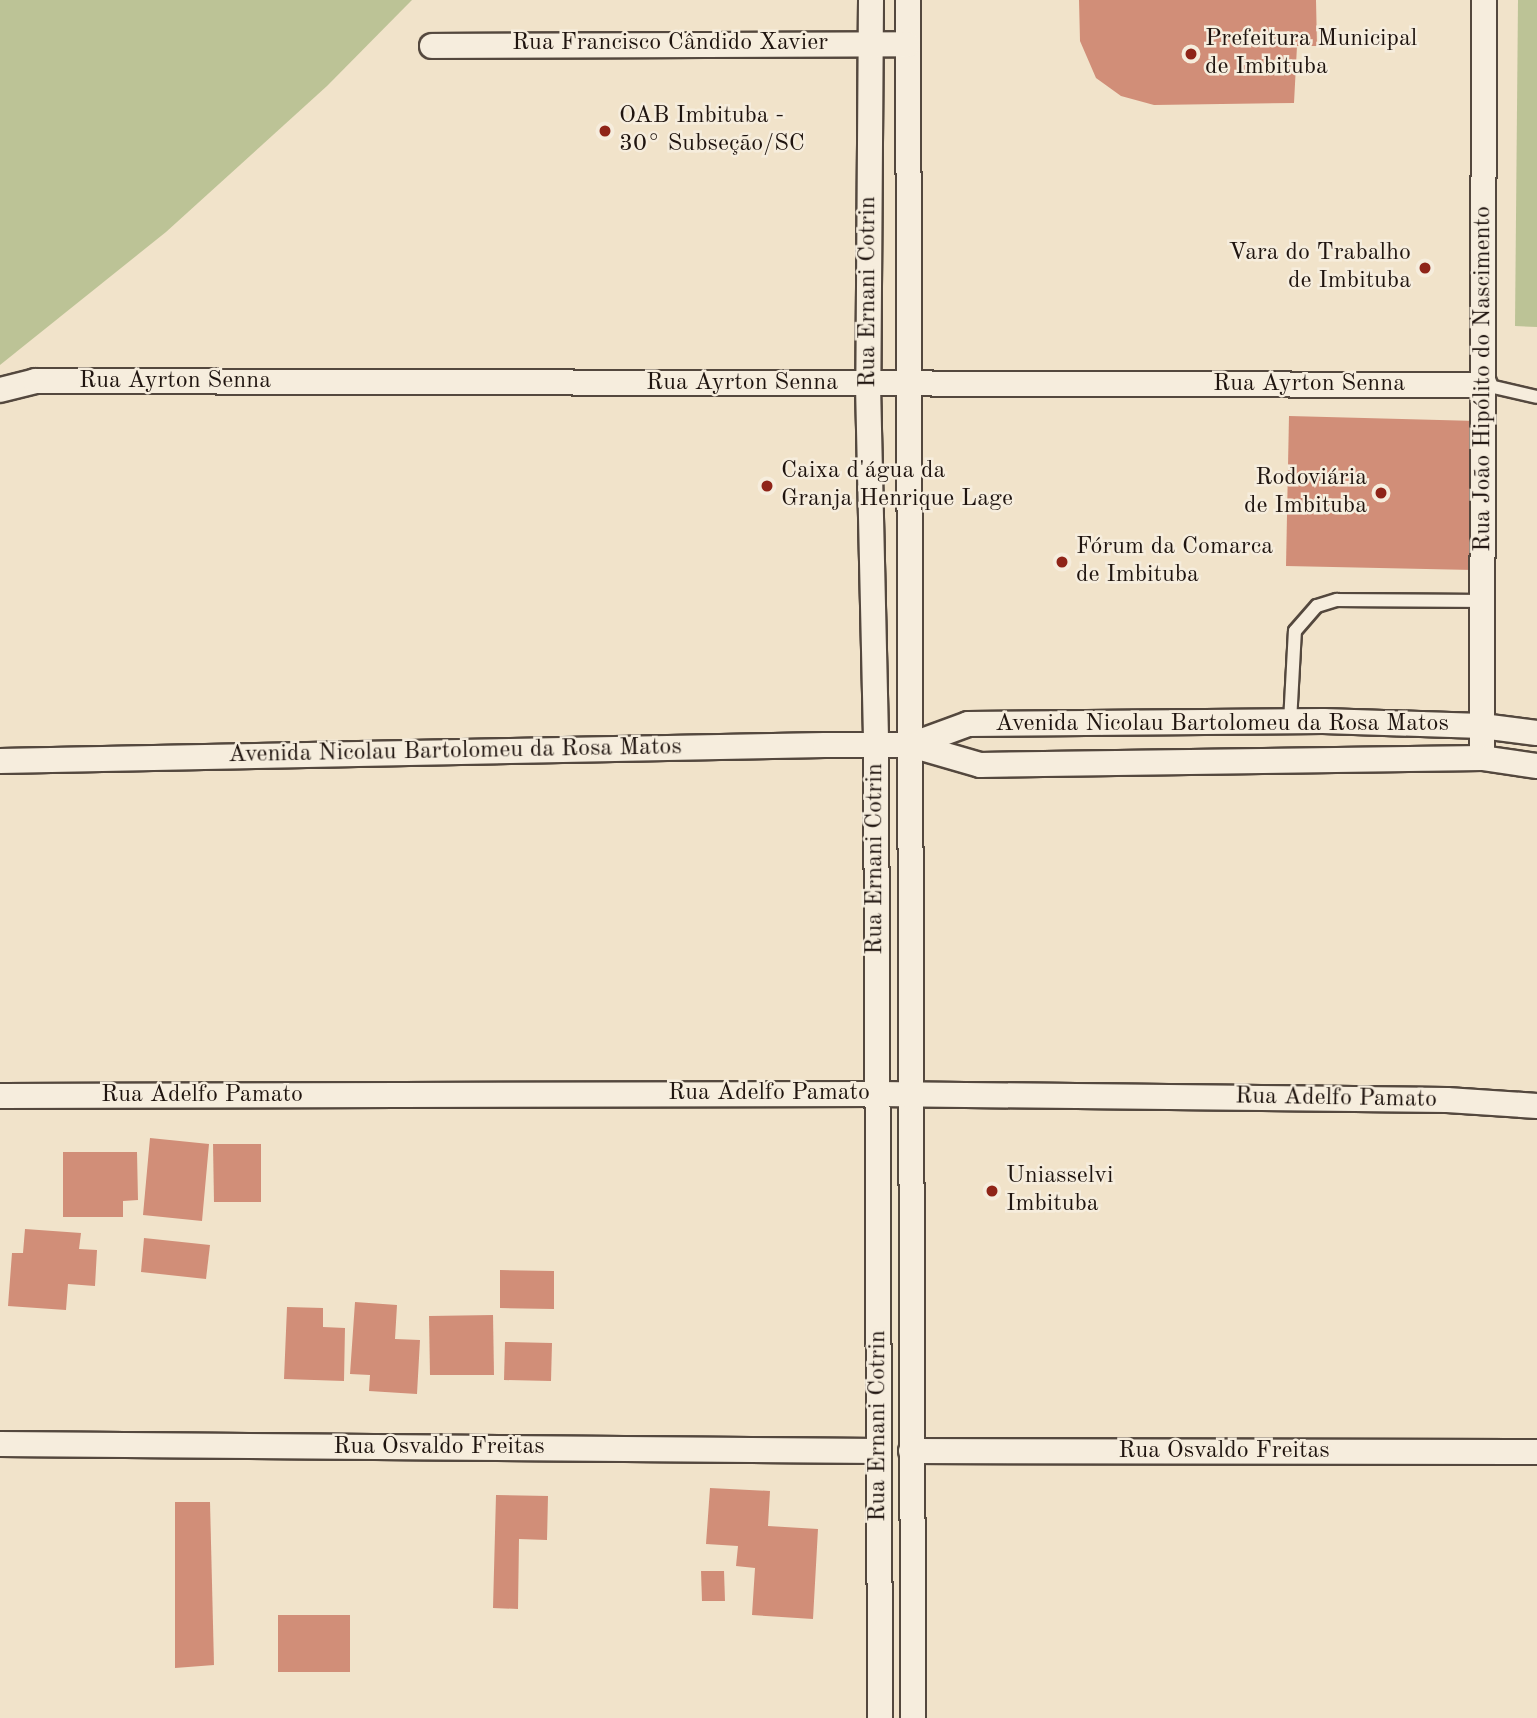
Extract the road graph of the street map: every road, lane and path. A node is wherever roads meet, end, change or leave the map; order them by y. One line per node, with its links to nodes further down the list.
1 (871, 0): 4 (street, Rua Ernani Cotrin)
2 (908, 0): 5 (street, Rua Ernani Cotrin)
3 (1484, 0): 9 (street, Rua João Hipólito do Nascimento)
4 (871, 43): 5 (street, Rua Francisco Cândido Xavier); 6 (street, Rua Francisco Cândido Xavier); 7 (street, Rua Ernani Cotrin)
5 (908, 44): 8 (street, Rua Ernani Cotrin)
6 (432, 46)
7 (868, 385): 8 (street, Rua Ayrton Senna); 10 (street, Rua Ayrton Senna); 16 (street, Rua Ernani Cotrin)
8 (909, 385): 9 (street, Rua Ayrton Senna); 17 (street, Rua Ernani Cotrin)
9 (1485, 385): 11 (lane); 12 (street, Rua João Hipólito do Nascimento)
10 (0, 390)
11 (1537, 397)
12 (1483, 601): 13 (lane); 14 (street, Rua João Hipólito do Nascimento)
13 (1290, 722): 14 (street, Avenida Nicolau Bartolomeu da Rosa Matos); 17 (street, Avenida Nicolau Bartolomeu da Rosa Matos)
14 (1482, 726): 15 (street, Avenida Nicolau Bartolomeu da Rosa Matos); 18 (street, Rua João Hipólito do Nascimento)
15 (1537, 733)
16 (876, 745): 17 (street, Avenida Nicolau Bartolomeu da Rosa Matos); 19 (street, Avenida Nicolau Bartolomeu da Rosa Matos); 21 (street, Rua Ernani Cotrin)
17 (911, 745): 18 (street, Avenida Nicolau Bartolomeu da Rosa Matos); 22 (street, Rua Ernani Cotrin)
18 (1482, 758): 20 (street, Avenida Nicolau Bartolomeu da Rosa Matos)
19 (0, 761)
20 (1537, 766)
21 (877, 1094): 22 (street, Rua Adelfo Pamato); 23 (street, Rua Adelfo Pamato); 26 (street, Rua Ernani Cotrin)
22 (912, 1095): 24 (street, Rua Adelfo Pamato); 27 (street, Rua Ernani Cotrin)
23 (0, 1096)
24 (1537, 1106)
25 (0, 1444): 26 (street, Rua Osvaldo Freitas)
26 (879, 1451): 29 (street, Rua Ernani Cotrin)
27 (911, 1451): 28 (street, Rua Osvaldo Freitas); 30 (street, Rua Ernani Cotrin)
28 (1537, 1452)
29 (880, 1718)
30 (914, 1718)

